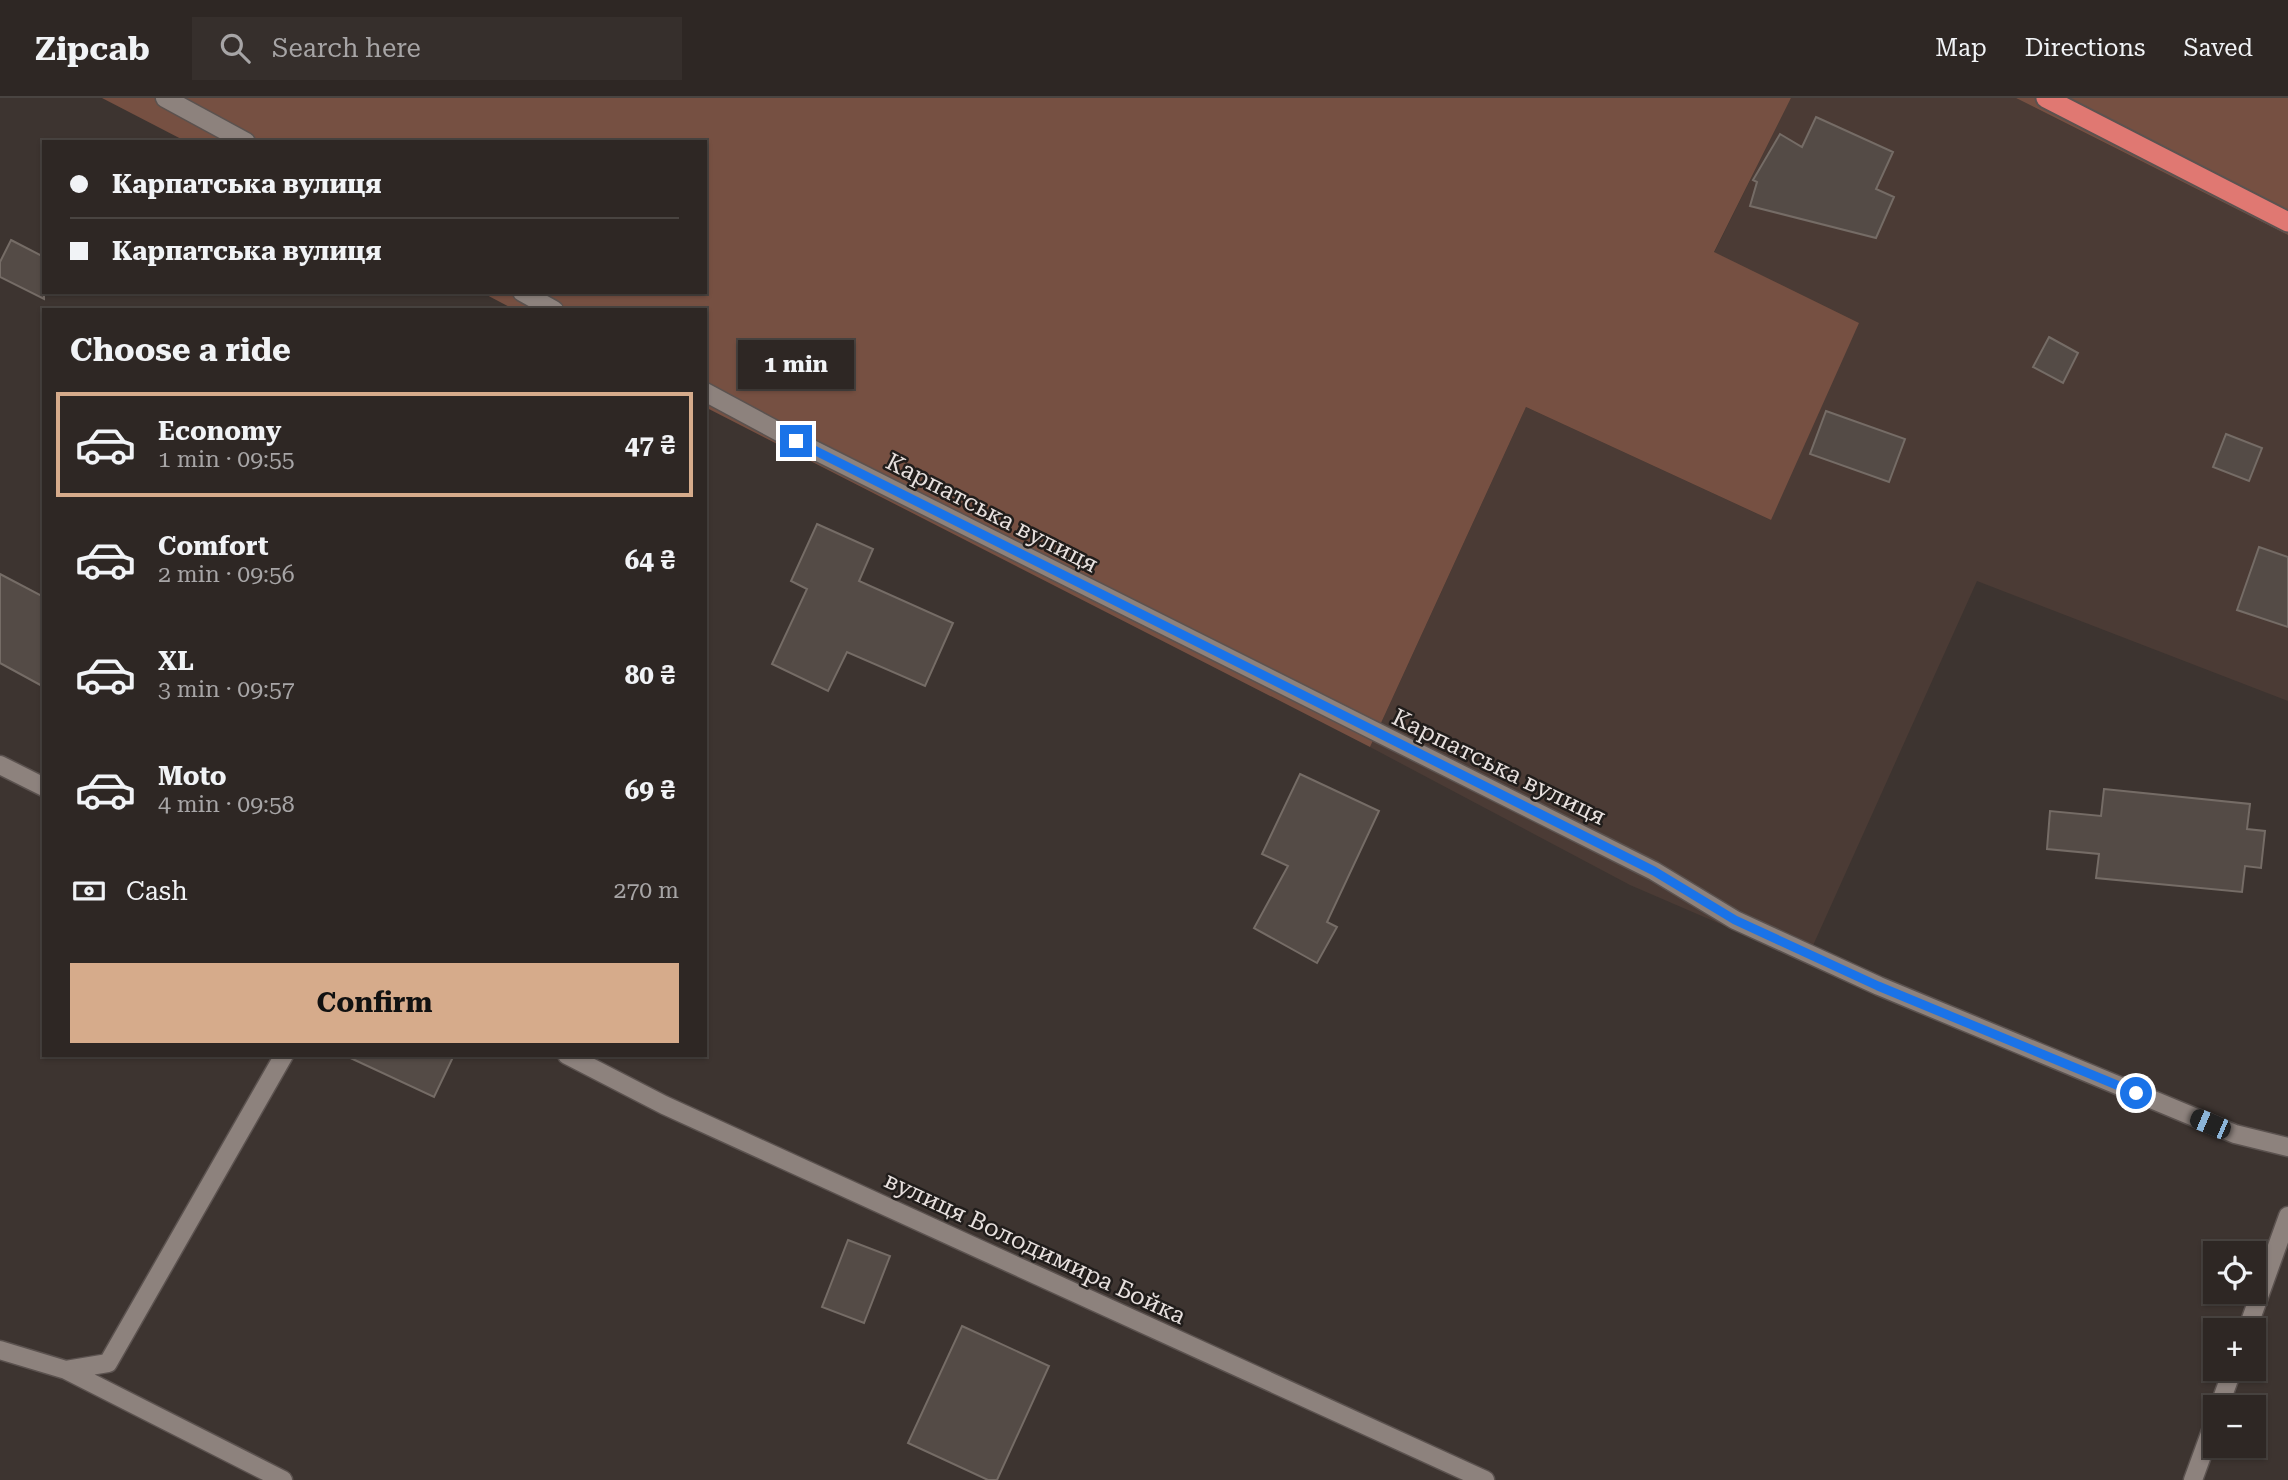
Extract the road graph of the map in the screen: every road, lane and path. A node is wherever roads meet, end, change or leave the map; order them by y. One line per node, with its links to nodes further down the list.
1 (165, 98): 3 (street)
2 (2046, 98): 4 (highway)
3 (242, 140)
4 (2288, 222)
5 (526, 294): 6 (street)
6 (550, 308)
7 (707, 393): 12 (street, Карпатська вулиця)
8 (0, 765): 9 (street)
9 (42, 786)
10 (283, 1057): 16 (street)
11 (571, 1057): 19 (street, вулиця Володимира Бойка)
12 (2288, 1147)
13 (2288, 1216): 14 (street)
14 (2251, 1318)
15 (0, 1350): 16 (street)
16 (66, 1370): 18 (street)
17 (2203, 1453): 20 (street)
18 (282, 1480)
19 (1485, 1480)
20 (2193, 1480)

